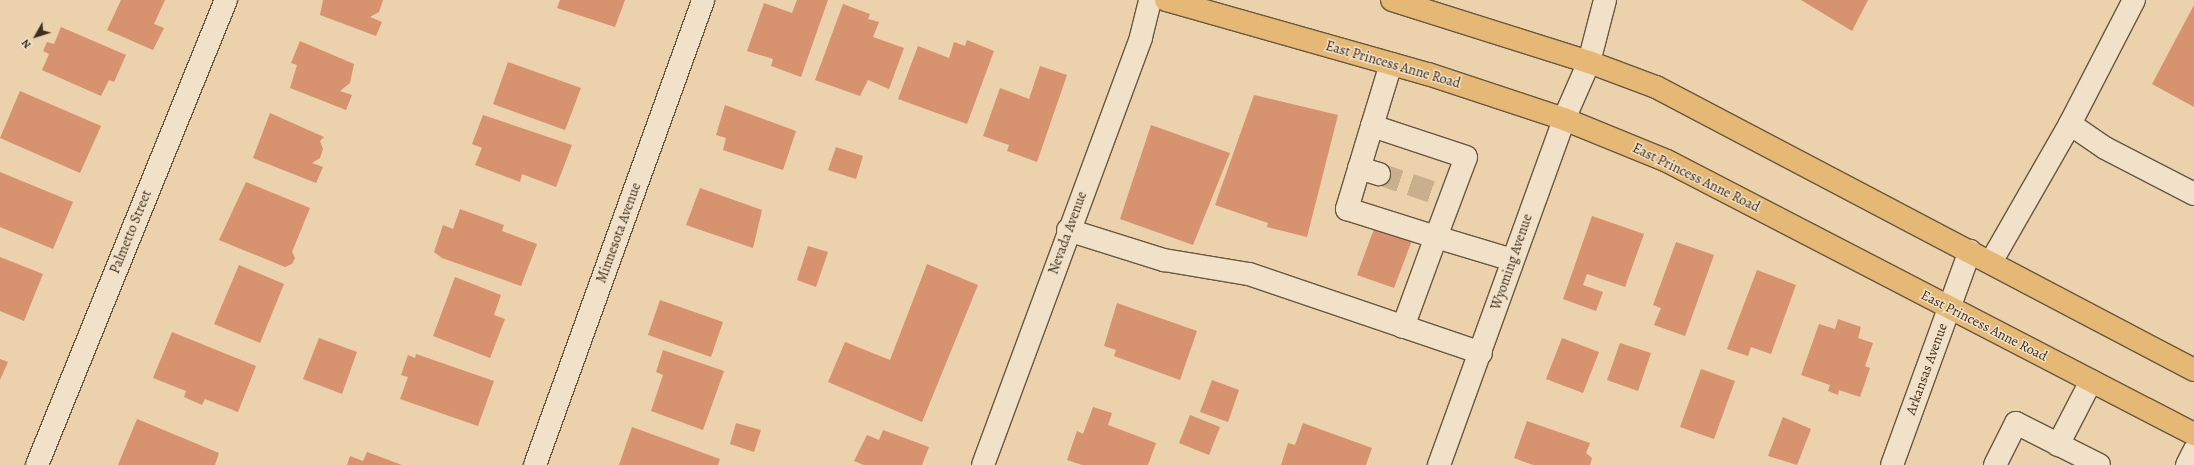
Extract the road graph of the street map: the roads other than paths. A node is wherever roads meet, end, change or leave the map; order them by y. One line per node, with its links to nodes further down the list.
1 (226, 0): 27 (street, Palmetto Street)
2 (703, 0): 28 (street, Minnesota Avenue)
3 (1150, 0): 14 (street, Nevada Avenue)
4 (1166, 0): 9 (main road, East Princess Anne Road)
5 (1392, 0): 8 (main road)
6 (1605, 0): 8 (street, Wyoming Avenue)
7 (2134, 0): 11 (street)
8 (1589, 62): 10 (street, Wyoming Avenue); 16 (main road)
9 (1391, 64): 10 (main road, East Princess Anne Road); 12 (street)
10 (1564, 119): 17 (street, Wyoming Avenue); 19 (main road, East Princess Anne Road)
11 (2070, 124): 13 (street); 18 (street)
12 (1372, 126): 15 (street); 15 (street)
13 (2194, 194)
14 (1068, 230): 20 (street); 29 (street, Nevada Avenue)
15 (1436, 237): 17 (street); 20 (street)
16 (1970, 251): 18 (main road); 19 (street, Arkansas Avenue)
17 (1512, 260): 21 (street, Wyoming Avenue)
18 (1991, 262): 22 (main road)
19 (1949, 308): 23 (main road, East Princess Anne Road); 31 (street, Arkansas Avenue)
20 (1404, 327): 21 (street)
21 (1481, 353): 30 (street, Wyoming Avenue)
22 (2194, 370)
23 (2091, 380): 24 (main road, East Princess Anne Road); 25 (street)
24 (2194, 434)
25 (2058, 444): 32 (street); 33 (street)
26 (2194, 451): 34 (street)
27 (37, 465)
28 (535, 465)
29 (983, 465)
30 (1439, 465)
31 (1892, 465)
32 (1995, 465)
33 (2099, 465)
34 (2187, 465)

